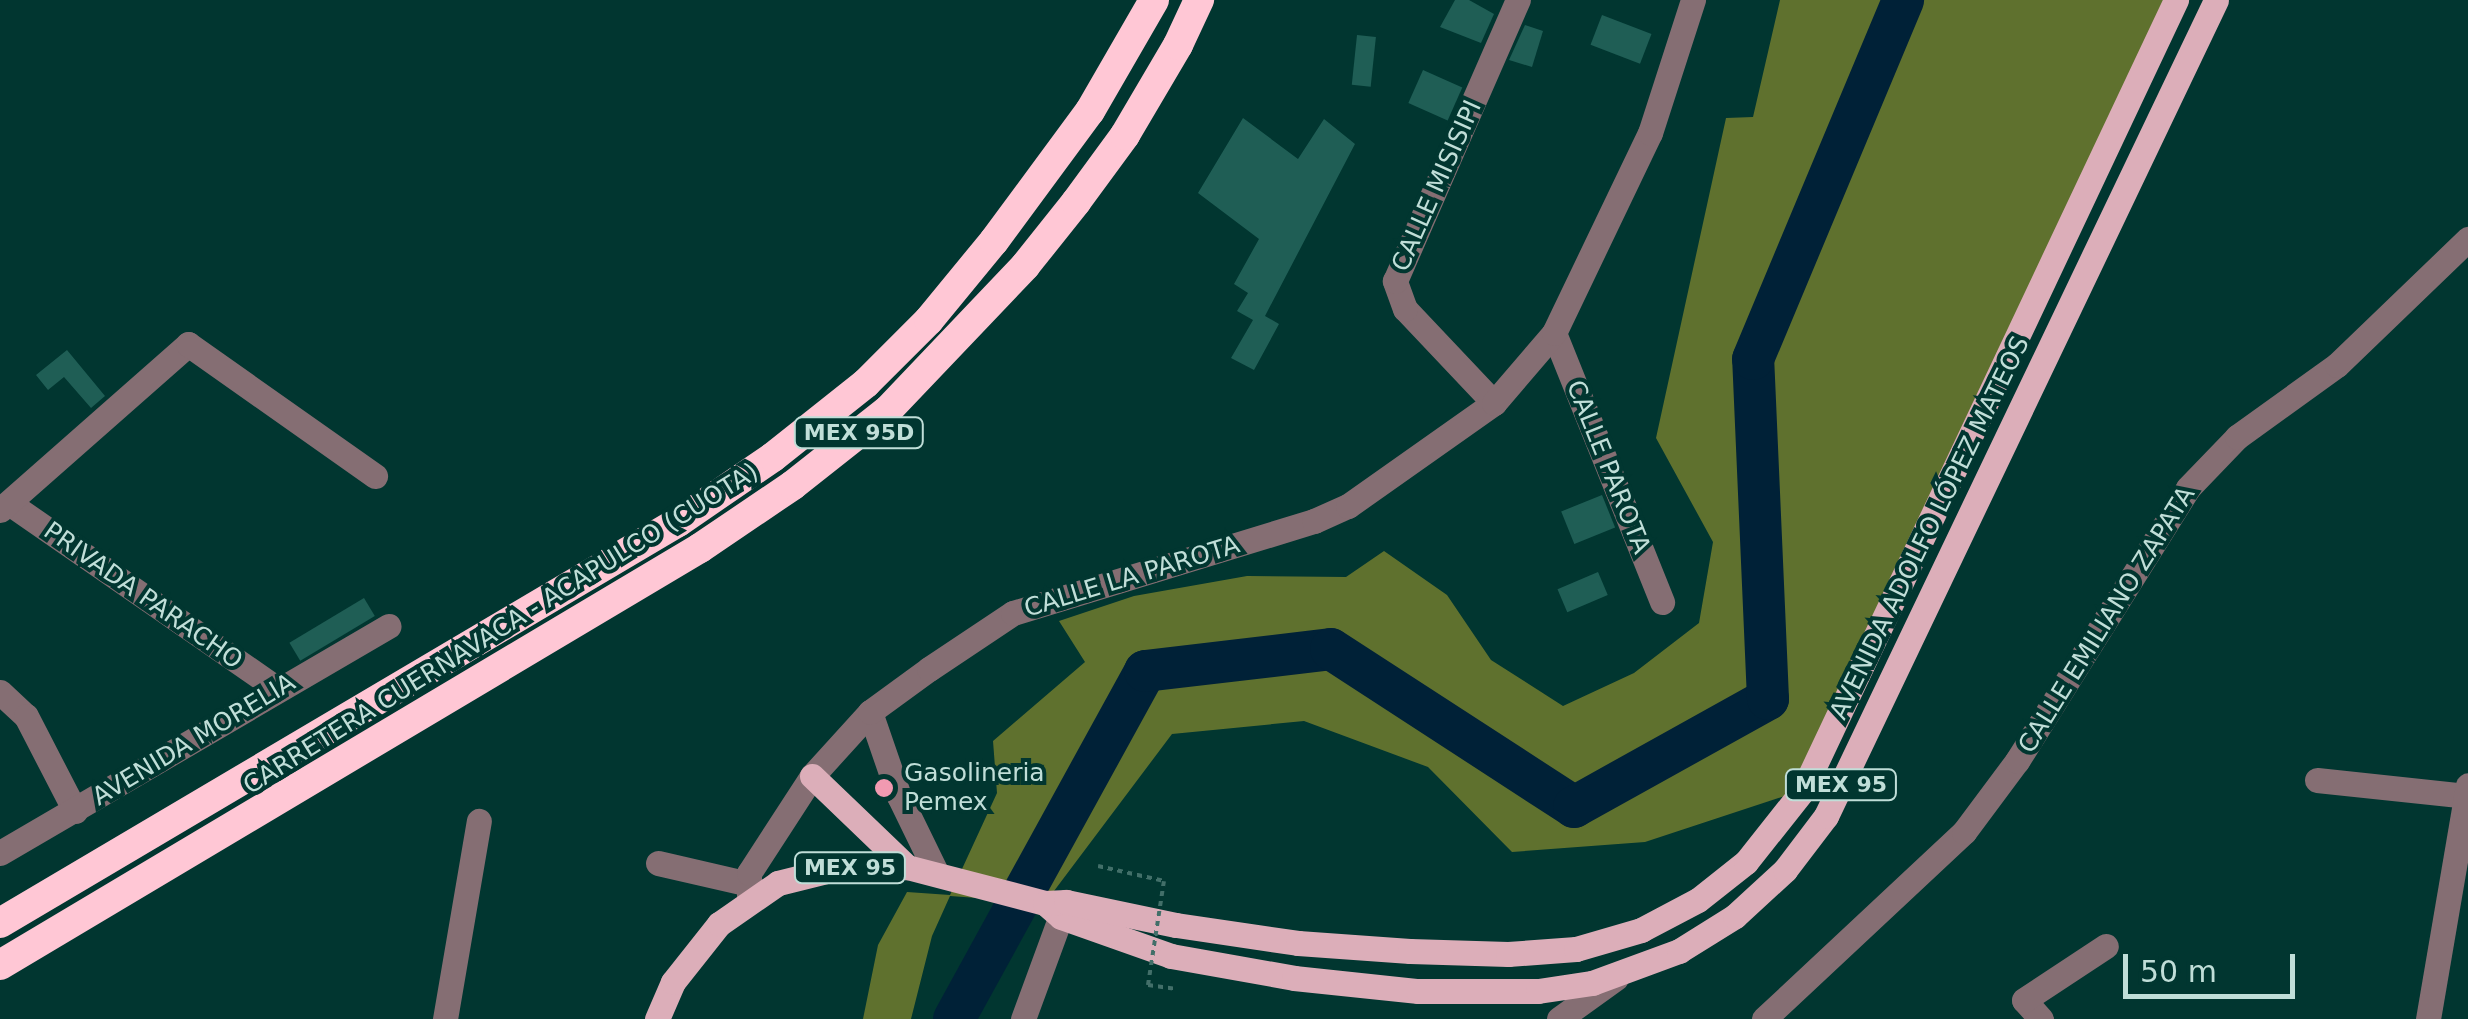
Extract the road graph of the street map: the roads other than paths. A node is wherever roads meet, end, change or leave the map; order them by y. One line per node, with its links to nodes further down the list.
1 (1154, 0): 29 (highway, CARRETERA CUERNAVACA - ACAPULCO (CUOTA) / MEX 95D)
2 (1199, 0): 31 (highway, CARRETERA CUERNAVACA - ACAPULCO (CUOTA) / MEX 95D)
3 (1518, 0): 9 (street, CALLE MISISIPI)
4 (1693, 0): 8 (street, CALLE LA PAROTA)
5 (2176, 0): 28 (main road, AVENIDA ADOLFO LÓPEZ MATEOS / MEX 95)
6 (2216, 0): 32 (main road, AVENIDA ADOLFO LÓPEZ MATEOS / MEX 95)
7 (2468, 239): 37 (street, CALLE EMILIANO ZAPATA)
8 (1554, 333): 9 (street, CALLE LA PAROTA); 12 (street, CALLE PAROTA)
9 (1494, 402): 16 (street, CALLE LA PAROTA)
10 (375, 476): 11 (street)
11 (4, 507): 14 (street, PRIVADA PARACHO)
12 (1662, 602)
13 (389, 626): 14 (street, AVENIDA MORELIA)
14 (278, 689): 20 (street, AVENIDA MORELIA)
15 (0, 692): 20 (street)
16 (870, 712): 17 (street, CALLE LA PAROTA); 26 (street)
17 (812, 776): 25 (main road); 27 (street, CALLE LA PAROTA)
18 (2318, 780): 19 (street)
19 (2467, 790): 22 (street)
20 (75, 811): 23 (street, AVENIDA MORELIA)
21 (479, 821): 33 (street)
22 (2463, 846): 39 (street)
23 (0, 853)
24 (658, 863): 27 (street)
25 (907, 867): 26 (main road, MEX 95); 27 (main road, MEX 95)
26 (947, 876): 28 (main road, MEX 95)
27 (749, 892): 34 (main road, MEX 95)
28 (1051, 905): 32 (main road, AVENIDA ADOLFO LÓPEZ MATEOS / MEX 95); 35 (street)
29 (0, 924)
30 (2106, 946): 38 (street)
31 (0, 965)
32 (1619, 976): 36 (street)
33 (445, 1019)
34 (657, 1019)
35 (1023, 1019)
36 (1559, 1019)
37 (1764, 1019)
38 (2041, 1019)
39 (2428, 1019)

